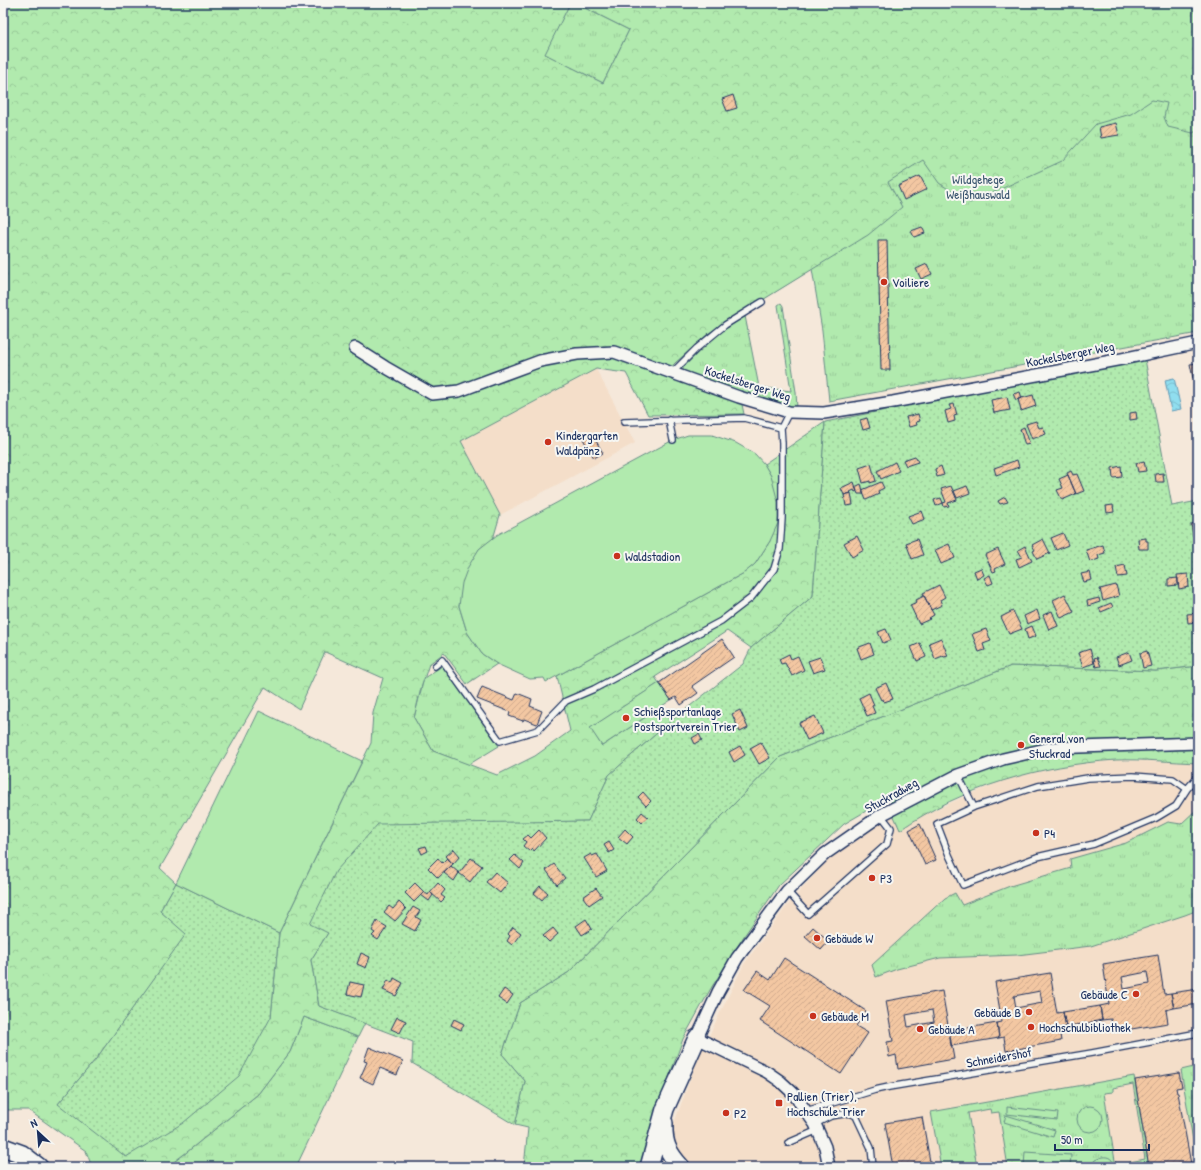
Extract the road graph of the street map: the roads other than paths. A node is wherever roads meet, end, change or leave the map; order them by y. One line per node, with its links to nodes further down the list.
1 (762, 302): 4 (lane)
2 (1198, 343): 5 (street, Kockelsberger Weg)
3 (355, 348): 4 (street, Kockelsberger Weg)
4 (673, 372): 5 (street, Kockelsberger Weg)
5 (789, 412): 8 (lane)
6 (669, 420): 7 (lane); 8 (lane); 9 (lane)
7 (624, 422)
8 (780, 428): 10 (lane)
9 (673, 440)
10 (435, 666)
11 (1198, 743): 13 (street, Stuckradweg)
12 (1198, 763): 14 (lane)
13 (958, 775): 15 (lane); 16 (street, Stuckradweg)
14 (1186, 789): 15 (lane); 15 (lane)
15 (974, 807)
16 (882, 815): 17 (street, Stuckradweg); 17 (lane)
17 (787, 891): 19 (street, Stuckradweg)
18 (1198, 1033): 21 (lane, Schneidershof)
19 (696, 1038): 20 (main road); 21 (street)
20 (665, 1109): 26 (main road); 27 (main road)
21 (806, 1111): 22 (street)
22 (816, 1127): 23 (lane); 28 (street); 29 (lane)
23 (788, 1143)
24 (3, 1147): 25 (main road)
25 (40, 1167)
26 (649, 1167)
27 (681, 1167)
28 (829, 1167)
29 (873, 1167)

